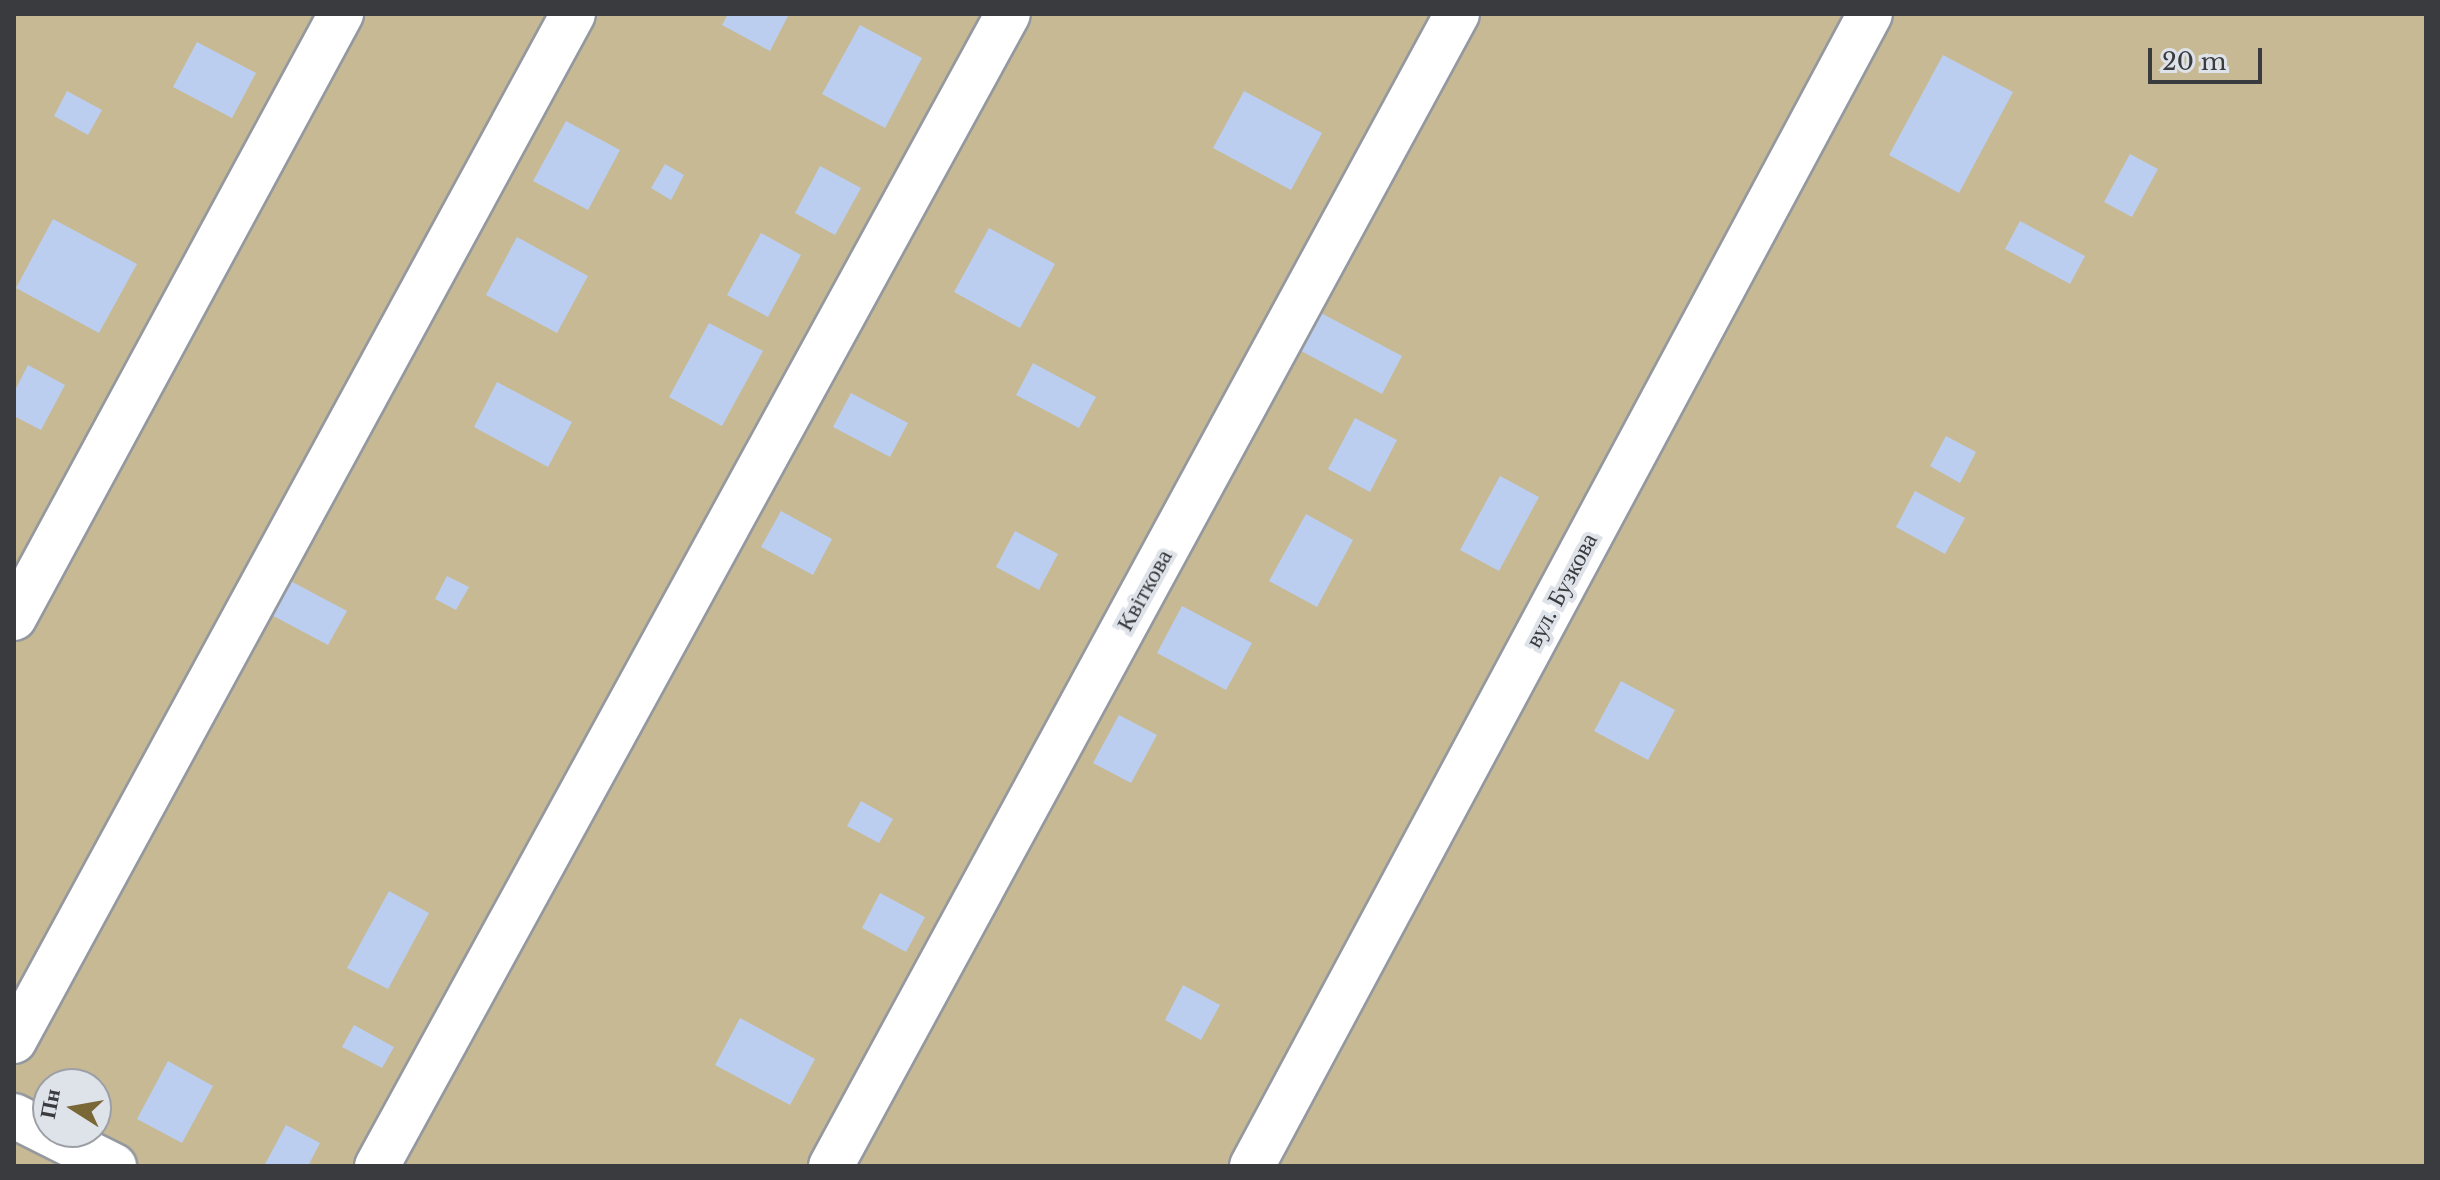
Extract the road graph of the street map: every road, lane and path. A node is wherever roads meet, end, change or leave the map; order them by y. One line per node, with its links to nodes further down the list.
1 (341, 14): 6 (street)
2 (573, 14): 7 (street)
3 (1008, 14): 10 (street)
4 (1457, 14): 11 (street, Квіткова)
5 (1870, 14): 12 (street, вул. Бузкова)
6 (14, 618)
7 (14, 1041)
8 (14, 1116): 9 (street)
9 (114, 1166)
10 (377, 1166)
11 (831, 1166)
12 (1252, 1166)

